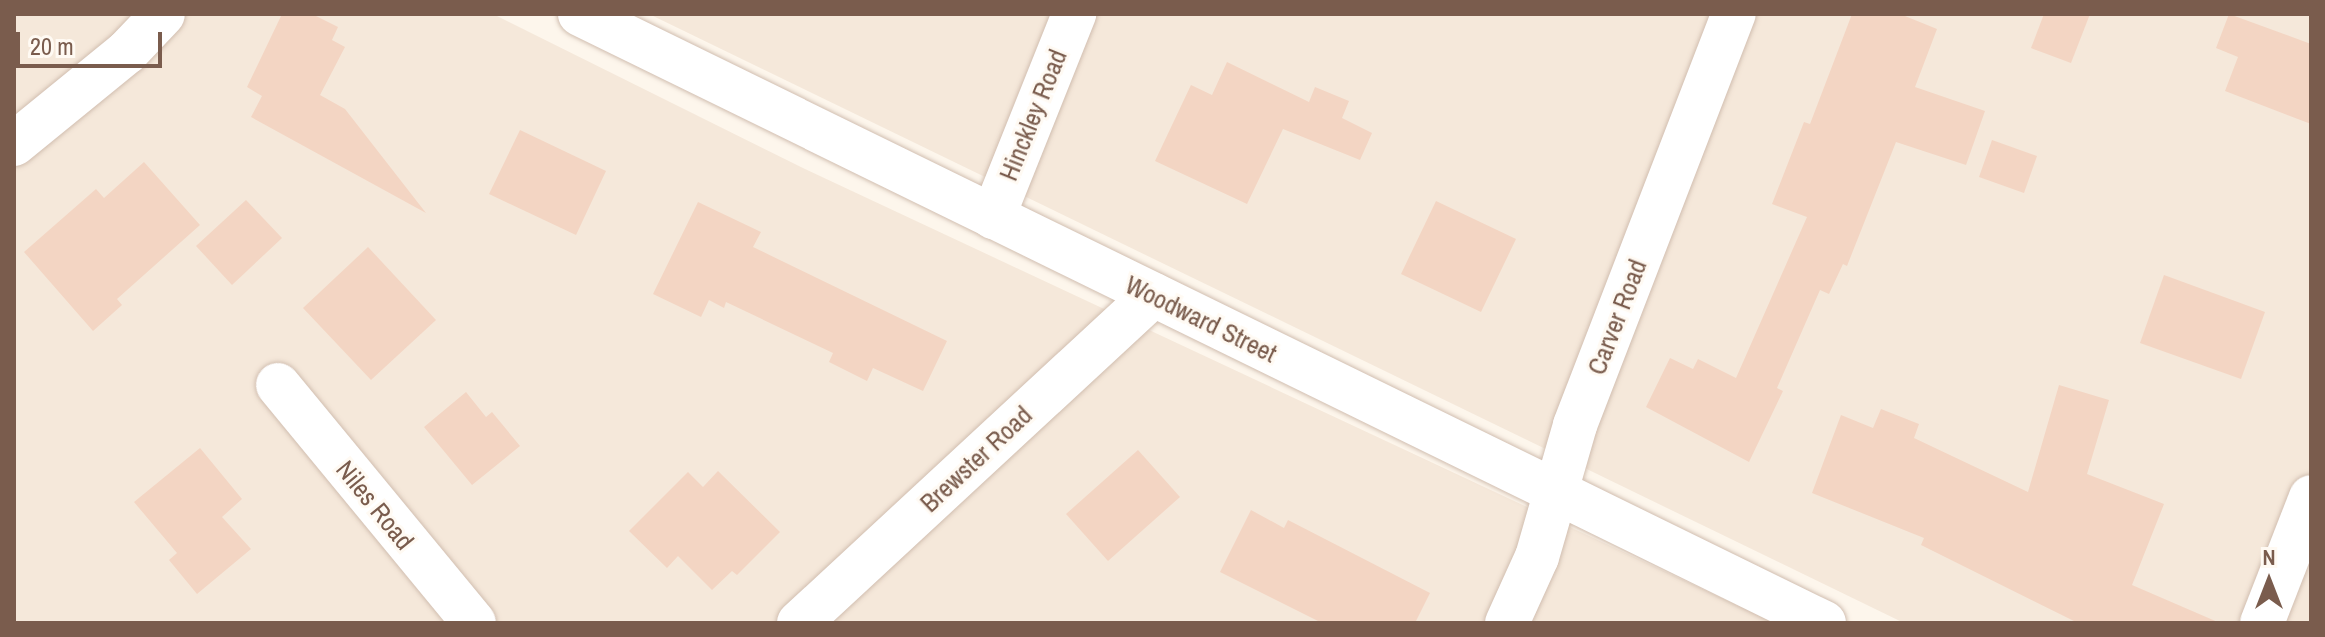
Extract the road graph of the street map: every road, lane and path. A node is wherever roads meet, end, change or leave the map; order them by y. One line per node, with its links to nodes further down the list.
1 (163, 14): 5 (street)
2 (580, 14): 6 (street, Woodward Street)
3 (1074, 14): 6 (street, Hinckley Road)
4 (1734, 14): 9 (street, Carver Road)
5 (14, 144)
6 (993, 217): 7 (street, Woodward Street)
7 (1153, 295): 9 (street, Woodward Street); 12 (street, Brewster Road)
8 (278, 385): 11 (street, Niles Road)
9 (1556, 493): 13 (street, Carver Road); 14 (street, Woodward Street)
10 (2311, 497): 15 (street)
11 (474, 623)
12 (799, 623)
13 (1507, 623)
14 (1824, 623)
15 (2262, 623)

